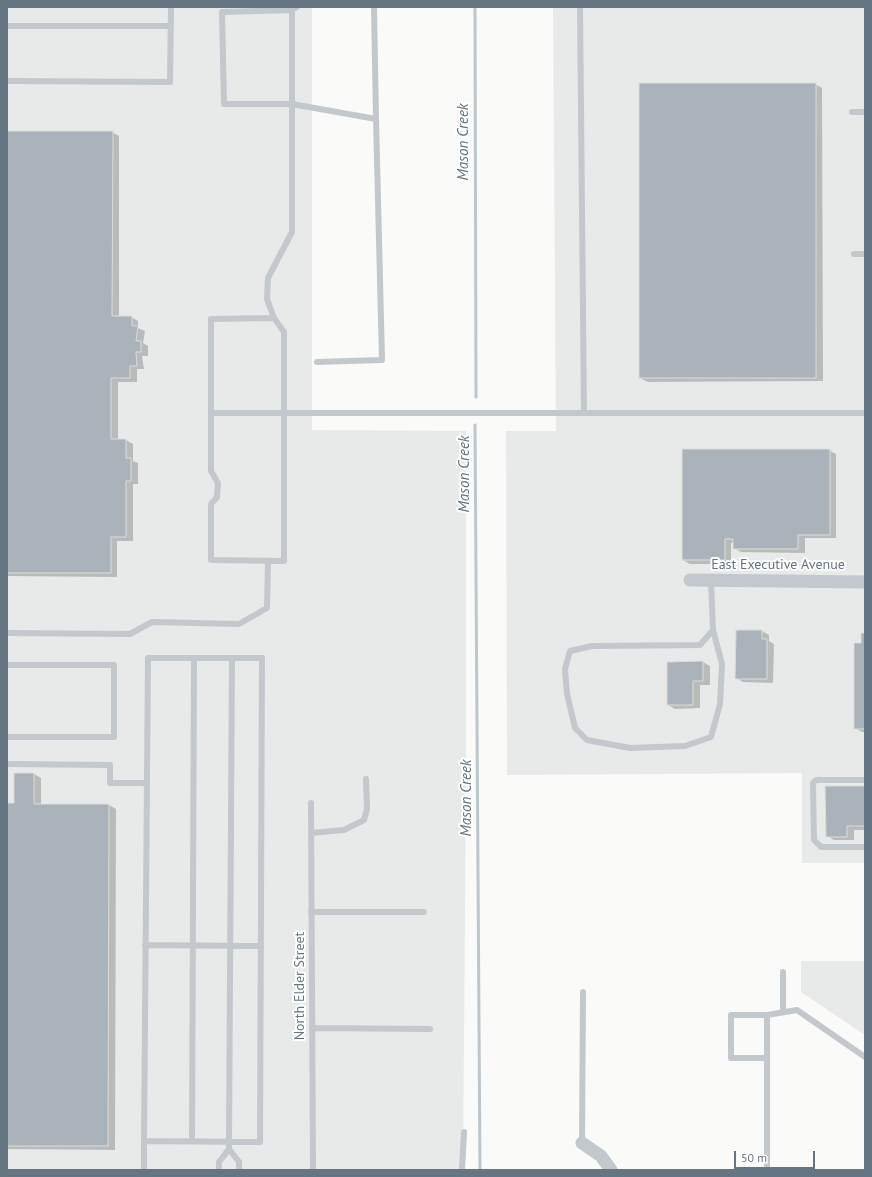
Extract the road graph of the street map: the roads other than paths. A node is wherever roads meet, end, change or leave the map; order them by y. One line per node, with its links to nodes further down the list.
1 (171, 7): 6 (lane)
2 (374, 7): 11 (lane)
3 (580, 7): 17 (lane)
4 (292, 8): 8 (lane); 8 (lane)
5 (7, 26): 6 (lane)
6 (170, 26): 7 (lane)
7 (7, 81)
8 (292, 104): 11 (lane); 14 (lane)
9 (852, 112): 10 (lane)
10 (865, 112)
11 (376, 119): 15 (lane)
12 (854, 254): 13 (lane)
13 (865, 254)
14 (274, 318): 16 (lane); 19 (lane)
15 (317, 362)
16 (211, 413): 19 (lane); 20 (lane)
17 (584, 413): 18 (lane); 19 (lane)
18 (865, 413)
19 (284, 414): 20 (lane)
20 (268, 561): 25 (lane)
21 (690, 580): 22 (street, East Executive Avenue)
22 (711, 581): 23 (street, East Executive Avenue); 24 (lane)
23 (865, 582)
24 (712, 630): 24 (lane)
25 (7, 633)
26 (194, 658): 27 (lane); 33 (lane); 40 (lane)
27 (232, 658): 41 (lane); 42 (lane)
28 (7, 665): 29 (lane)
29 (7, 737)
30 (7, 764): 33 (lane)
31 (366, 779): 35 (lane)
32 (865, 780): 36 (lane)
33 (147, 783): 39 (lane)
34 (311, 803): 35 (lane, North Elder Street)
35 (311, 833): 37 (lane, North Elder Street)
36 (865, 847)
37 (311, 912): 38 (lane); 47 (lane, North Elder Street)
38 (424, 912)
39 (145, 946): 40 (lane); 52 (lane)
40 (193, 946): 41 (lane); 53 (lane)
41 (230, 946): 42 (lane); 54 (lane)
42 (261, 946): 54 (lane)
43 (783, 972): 45 (lane)
44 (583, 992): 55 (lane)
45 (783, 1012): 46 (lane); 49 (lane)
46 (767, 1015): 50 (lane); 50 (lane)
47 (312, 1028): 48 (lane); 60 (lane, North Elder Street)
48 (430, 1029)
49 (865, 1057)
50 (767, 1058): 63 (lane)
51 (464, 1132): 61 (lane)
52 (144, 1141): 53 (lane); 57 (lane)
53 (192, 1141): 54 (lane)
54 (229, 1142): 56 (lane)
55 (582, 1144): 62 (street)
56 (229, 1149): 58 (lane); 59 (lane)
57 (144, 1170)
58 (219, 1170)
59 (239, 1170)
60 (313, 1170)
61 (462, 1170)
62 (610, 1170)
63 (767, 1170)

